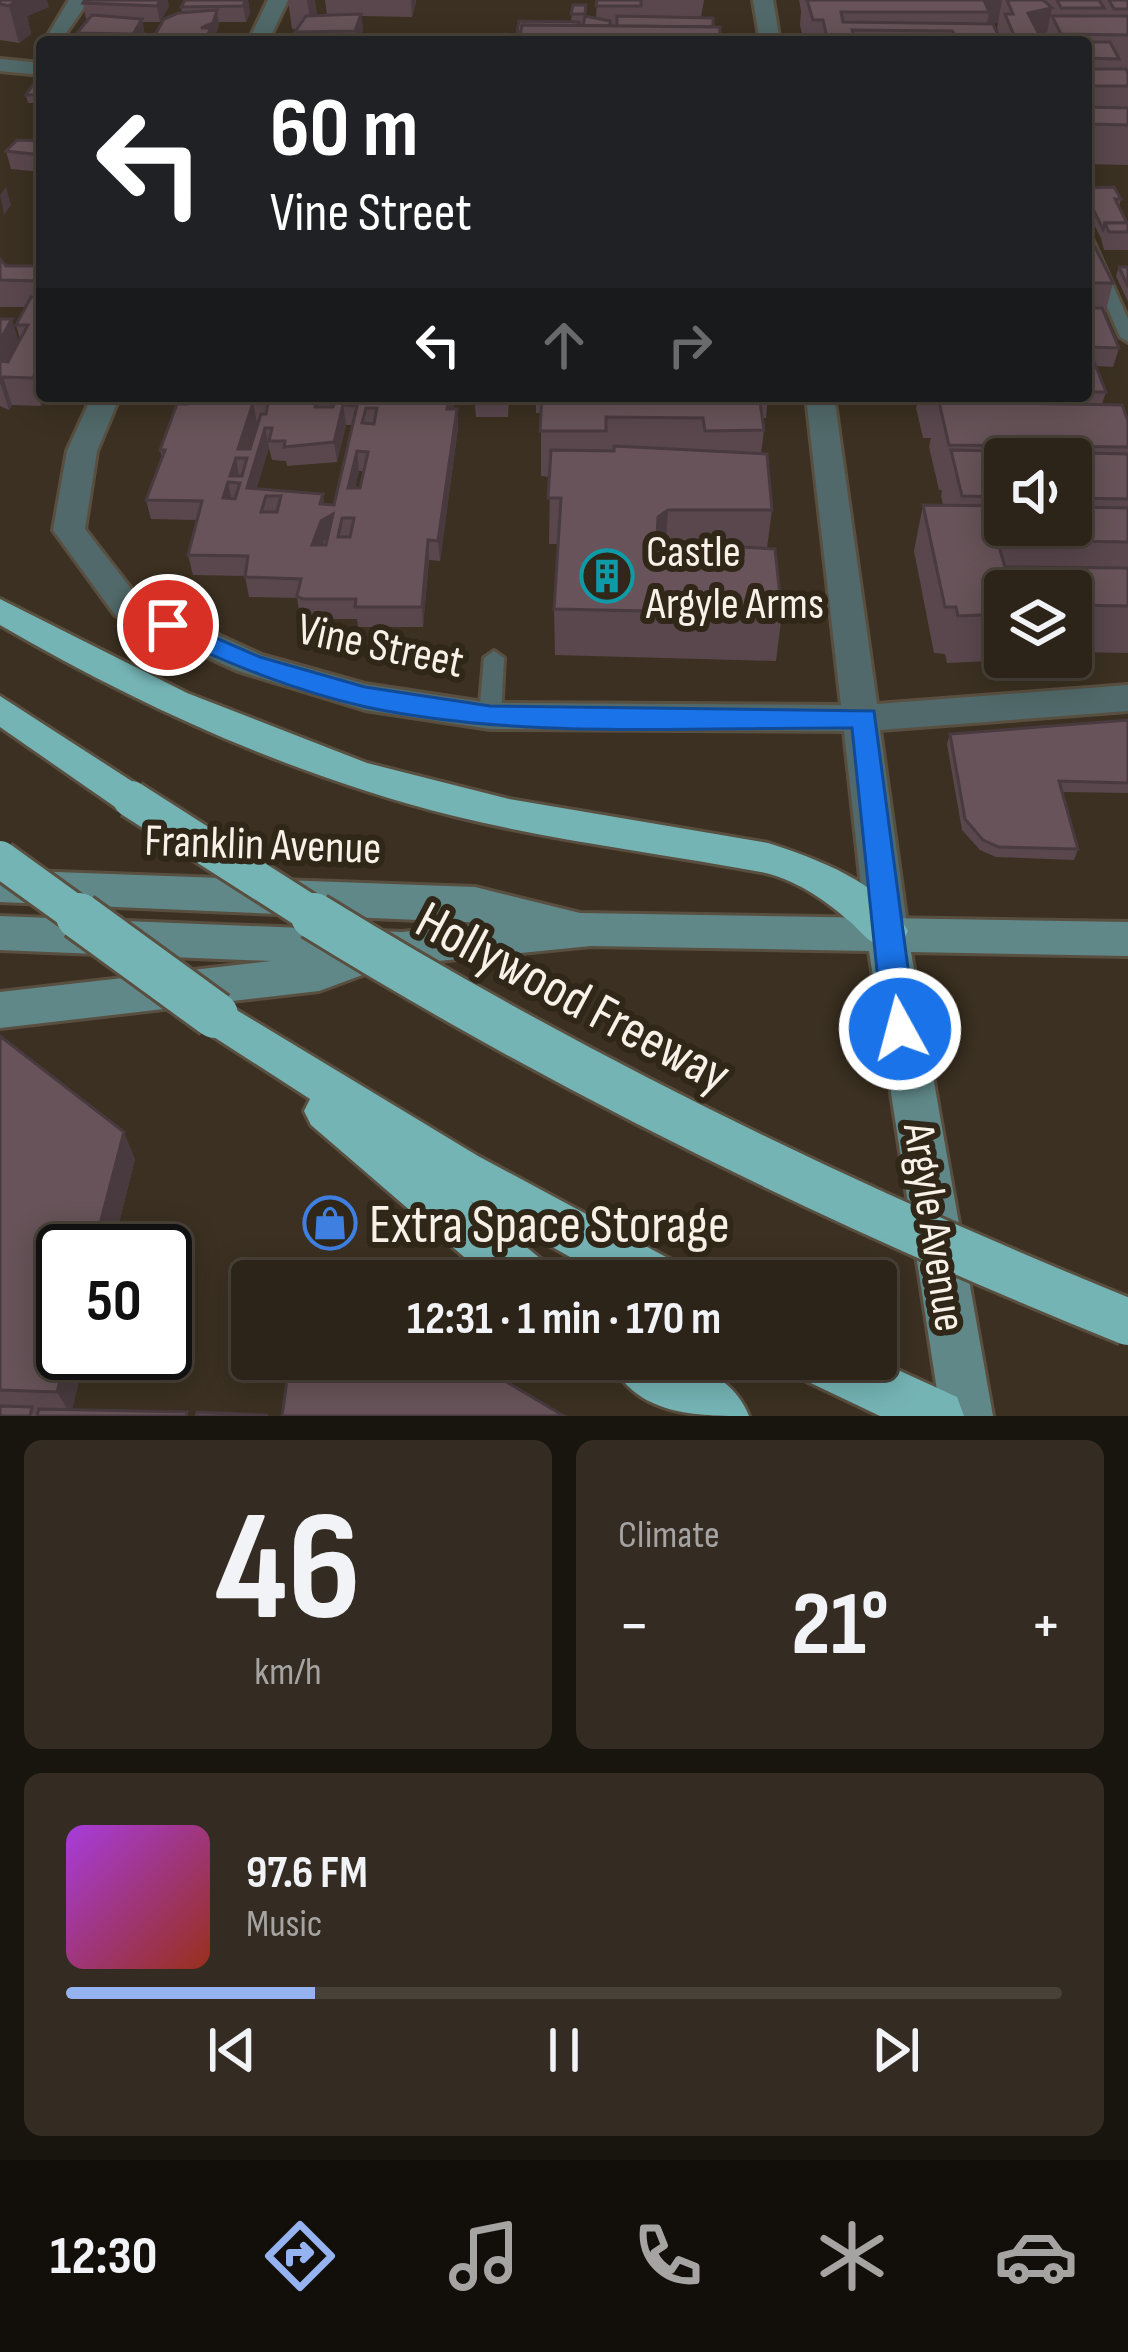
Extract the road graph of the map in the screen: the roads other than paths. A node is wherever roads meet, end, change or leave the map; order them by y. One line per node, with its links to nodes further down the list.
1 (79, 0): 4 (street)
2 (278, 0): 5 (street)
3 (763, 0): 6 (street)
4 (54, 36)
5 (261, 36)
6 (769, 36)
7 (36, 64): 8 (street)
8 (0, 65)
9 (1092, 255): 10 (lane)
10 (1128, 337)
11 (103, 402): 17 (street, Vine Street)
12 (821, 402): 18 (street, Argyle Avenue)
13 (0, 610): 22 (highway)
14 (494, 658): 17 (lane)
15 (1128, 698): 18 (street, Vine Street)
16 (0, 710): 30 (highway, Hollywood Freeway, bridge)
17 (490, 716): 18 (street, Vine Street)
18 (864, 718): 22 (street, Argyle Avenue)
19 (0, 859): 27 (highway, bridge)
20 (0, 886): 21 (main road, Franklin Avenue)
21 (591, 929): 22 (main road, Franklin Avenue); 25 (main road, Franklin Avenue)
22 (887, 932): 24 (main road, Franklin Avenue); 35 (main road, Argyle Avenue)
23 (0, 933): 25 (main road, Franklin Avenue)
24 (1128, 939)
25 (402, 949): 26 (main road, Franklin Avenue)
26 (0, 1010)
27 (214, 1015): 28 (highway); 29 (highway)
28 (504, 1260)
29 (623, 1260)
30 (1128, 1322)
31 (668, 1380): 33 (highway)
32 (861, 1380): 34 (highway)
33 (723, 1416)
34 (938, 1416)
35 (967, 1416)

